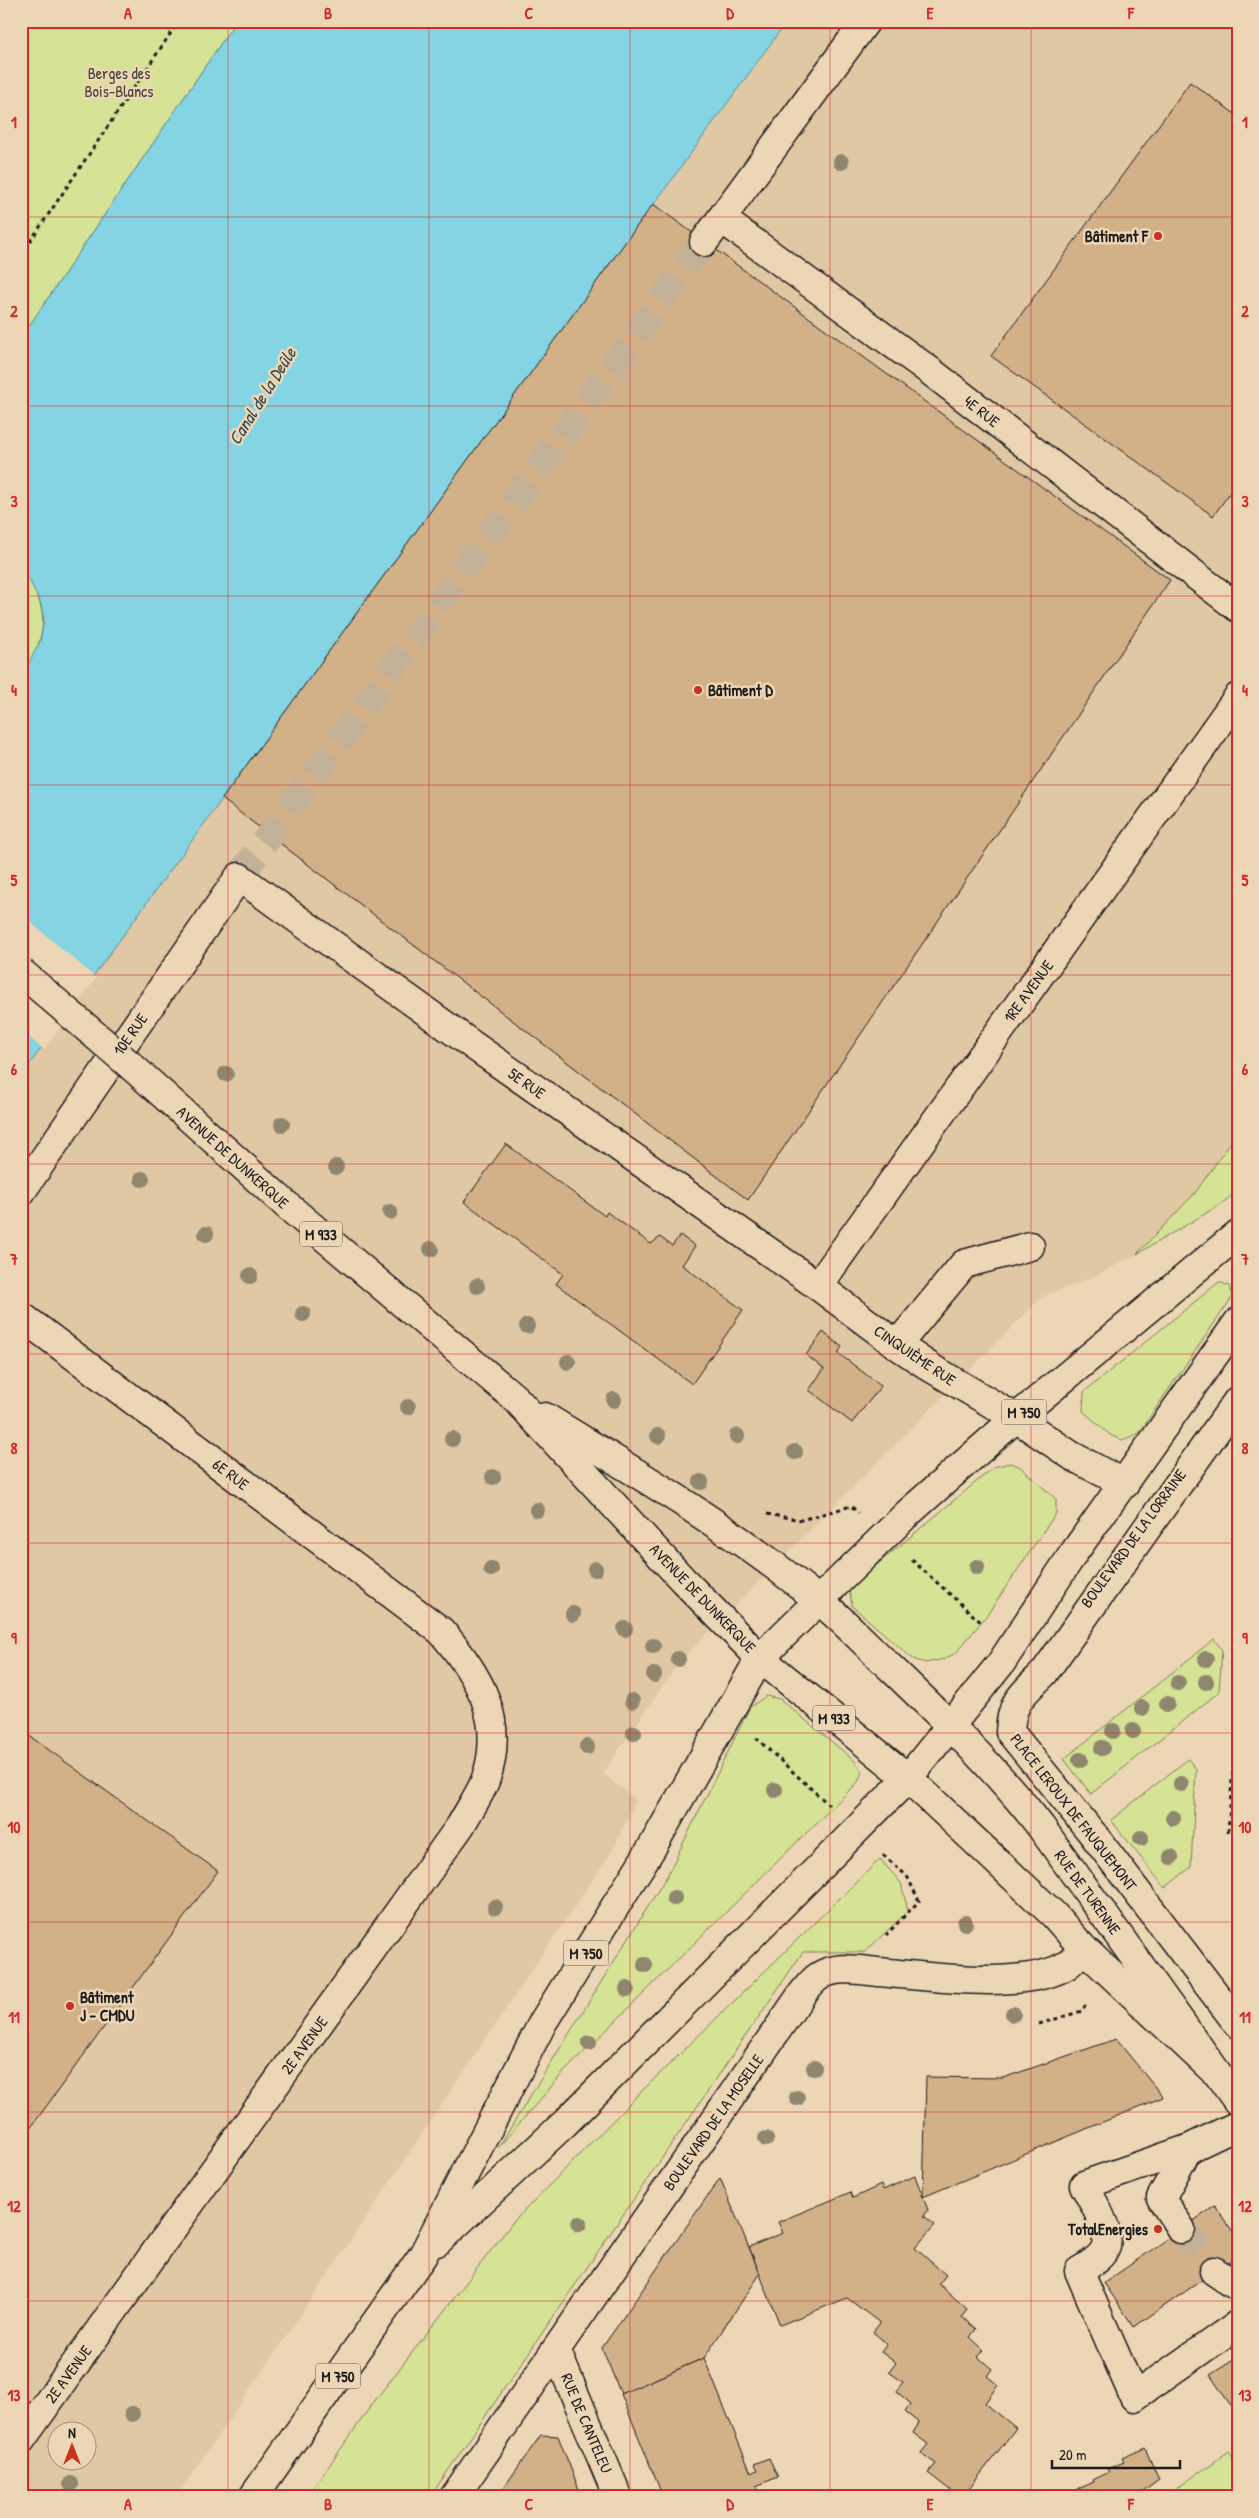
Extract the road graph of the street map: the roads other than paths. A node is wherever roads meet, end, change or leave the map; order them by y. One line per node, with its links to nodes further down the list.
1 (866, 21): 2 (main road)
2 (722, 219): 3 (main road); 4 (main road, 4E RUE)
3 (704, 242)
4 (1238, 608)
5 (1238, 697): 11 (main road, 1RE AVENUE)
6 (239, 877): 8 (main road, 10E RUE); 11 (main road, 5E RUE)
7 (21, 972): 16 (main road, AVENUE DE DUNKERQUE / M 933, bridge)
8 (21, 1192)
9 (1238, 1234): 18 (main road, M 750)
10 (1030, 1246): 14 (main road)
11 (818, 1286): 14 (main road, CINQUIÈME RUE)
12 (21, 1316): 21 (main road, 6E RUE)
13 (1238, 1322): 19 (main road, M 750)
14 (897, 1345): 18 (main road, CINQUIÈME RUE)
15 (1238, 1393): 23 (main road, BOULEVARD DE LA LORRAINE)
16 (516, 1399): 20 (main road, AVENUE DE DUNKERQUE / M 933); 22 (main road, AVENUE DE DUNKERQUE / M 933)
17 (1238, 1400): 27 (main road, PLACE LEROUX DE FAUQUEMONT)
18 (1016, 1418): 19 (main road); 20 (main road, M 750)
19 (1124, 1484): 24 (main road, M 750)
20 (819, 1600): 22 (main road, M 750); 24 (main road, M 933)
21 (441, 1631): 38 (main road, 2E AVENUE)
22 (760, 1658): 25 (main road, AVENUE DE DUNKERQUE / M 933); 33 (main road, M 750)
23 (1028, 1683)
24 (950, 1724): 25 (main road, M 750); 28 (main road, RUE DE TURENNE)
25 (908, 1778): 26 (main road, RUE DE TURENNE); 33 (main road, M 750)
26 (1083, 1948): 28 (main road, RUE DE TURENNE); 37 (main road, BOULEVARD DE LA MOSELLE)
27 (1238, 2024)
28 (1213, 2070): 29 (main road, RUE DE TURENNE)
29 (1238, 2102)
30 (1238, 2125): 31 (main road)
31 (1188, 2149): 32 (main road); 36 (main road)
32 (1182, 2230)
33 (423, 2255): 39 (main road, M 750)
34 (1214, 2271): 35 (main road)
35 (1238, 2287)
36 (1238, 2324)
37 (556, 2350): 40 (main road, BOULEVARD DE LA MOSELLE); 41 (main road, RUE DE CANTELEU)
38 (21, 2440)
39 (253, 2497)
40 (454, 2497)
41 (618, 2497)

